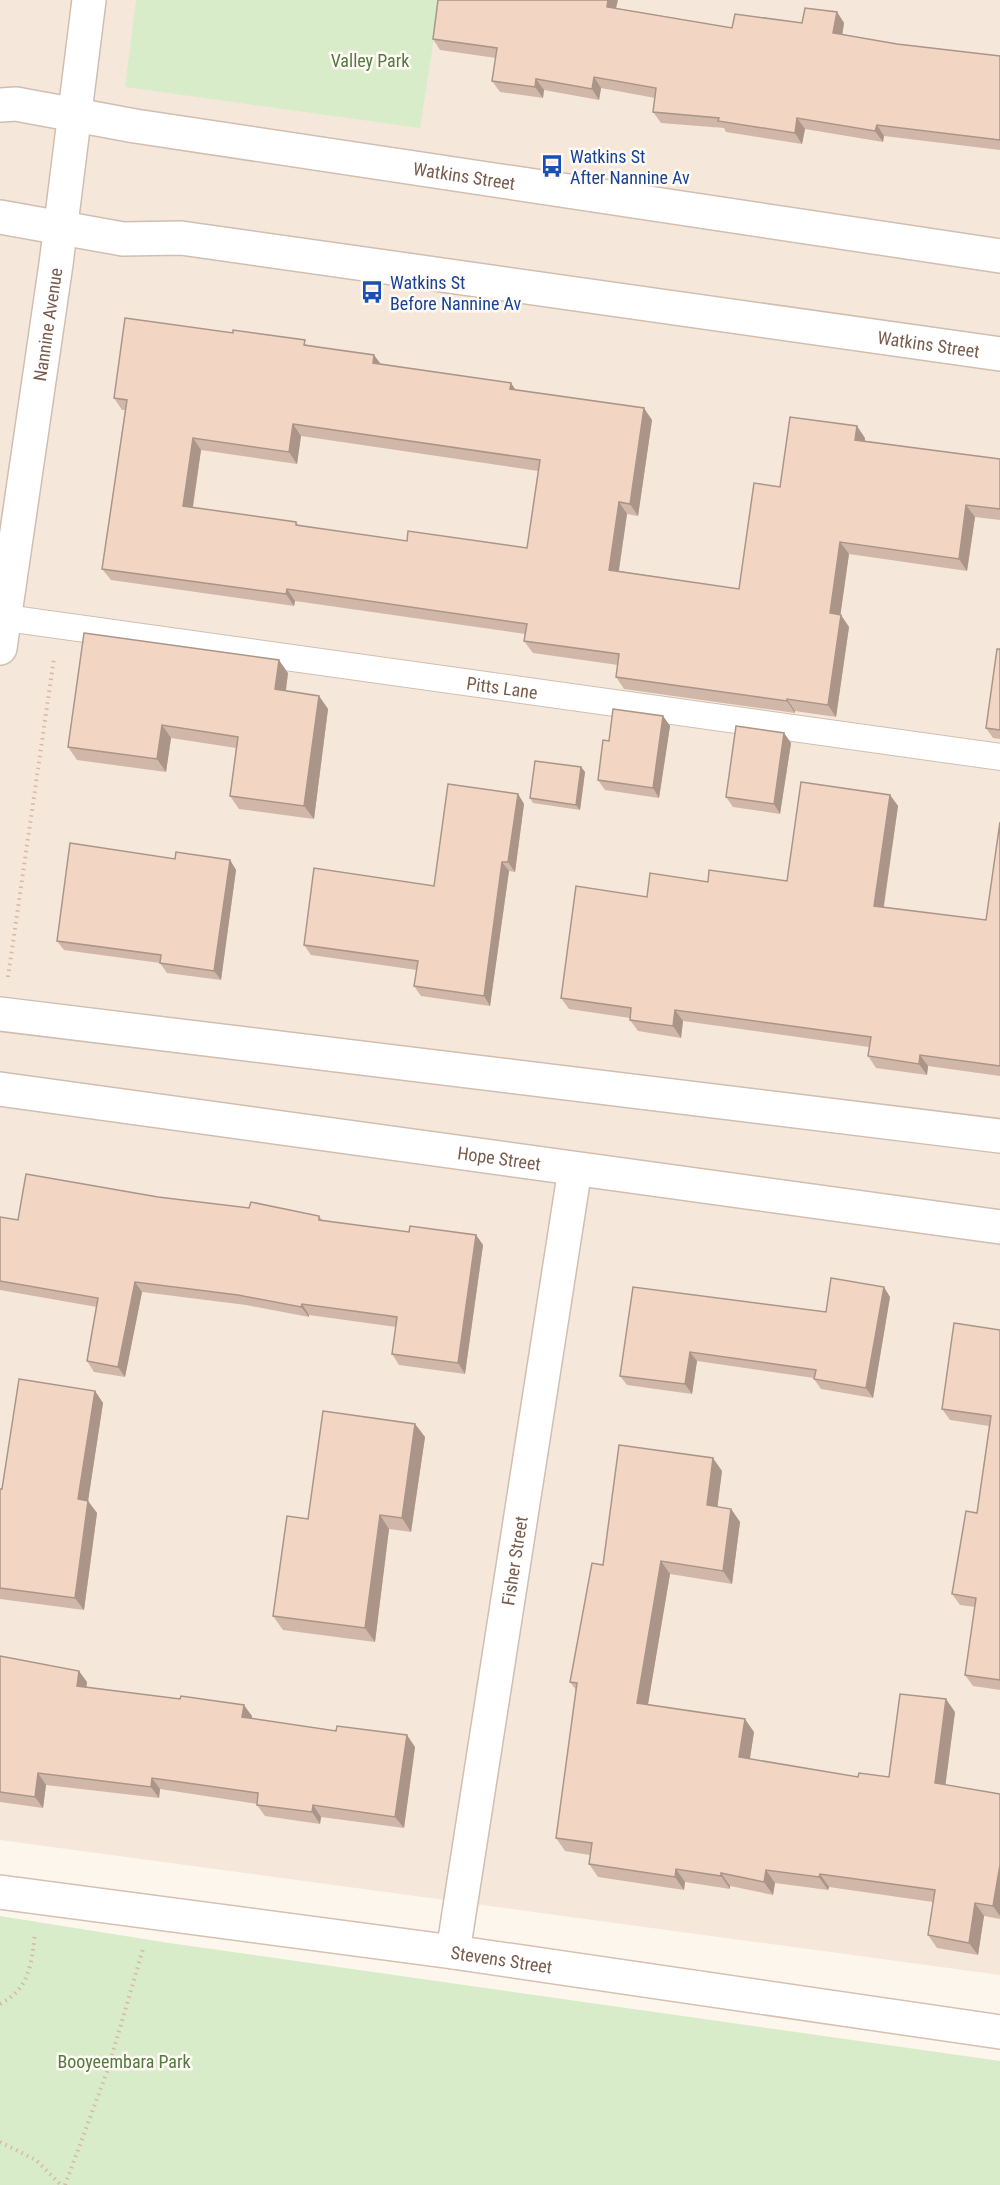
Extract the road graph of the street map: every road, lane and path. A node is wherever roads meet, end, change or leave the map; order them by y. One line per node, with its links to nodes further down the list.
1 (89, 0): 3 (street, Nannine Avenue)
2 (0, 105): 3 (street, Watkins Street)
3 (74, 116): 5 (street, Nannine Avenue); 6 (street, Watkins Street)
4 (0, 217): 5 (street, Watkins Street)
5 (59, 228): 7 (street, Watkins Street); 9 (street, Nannine Avenue)
6 (1000, 256)
7 (1000, 354)
8 (58, 625): 9 (lane, Pitts Lane); 10 (lane, Pitts Lane); 11 (path)
9 (1, 628)
10 (1000, 757)
11 (1, 1014): 13 (street)
12 (0, 1089): 14 (street, Hope Street)
13 (1000, 1136)
14 (575, 1169): 15 (street, Hope Street); 19 (street, Fisher Street)
15 (1000, 1227)
16 (0, 1893): 17 (street, Stevens Street)
17 (39, 1898): 18 (street, Stevens Street); 20 (path)
18 (154, 1914): 19 (street, Stevens Street); 23 (path)
19 (453, 1952): 21 (street, Stevens Street)
20 (0, 2004)
21 (1000, 2032)
22 (0, 2142): 23 (path)
23 (63, 2185)

